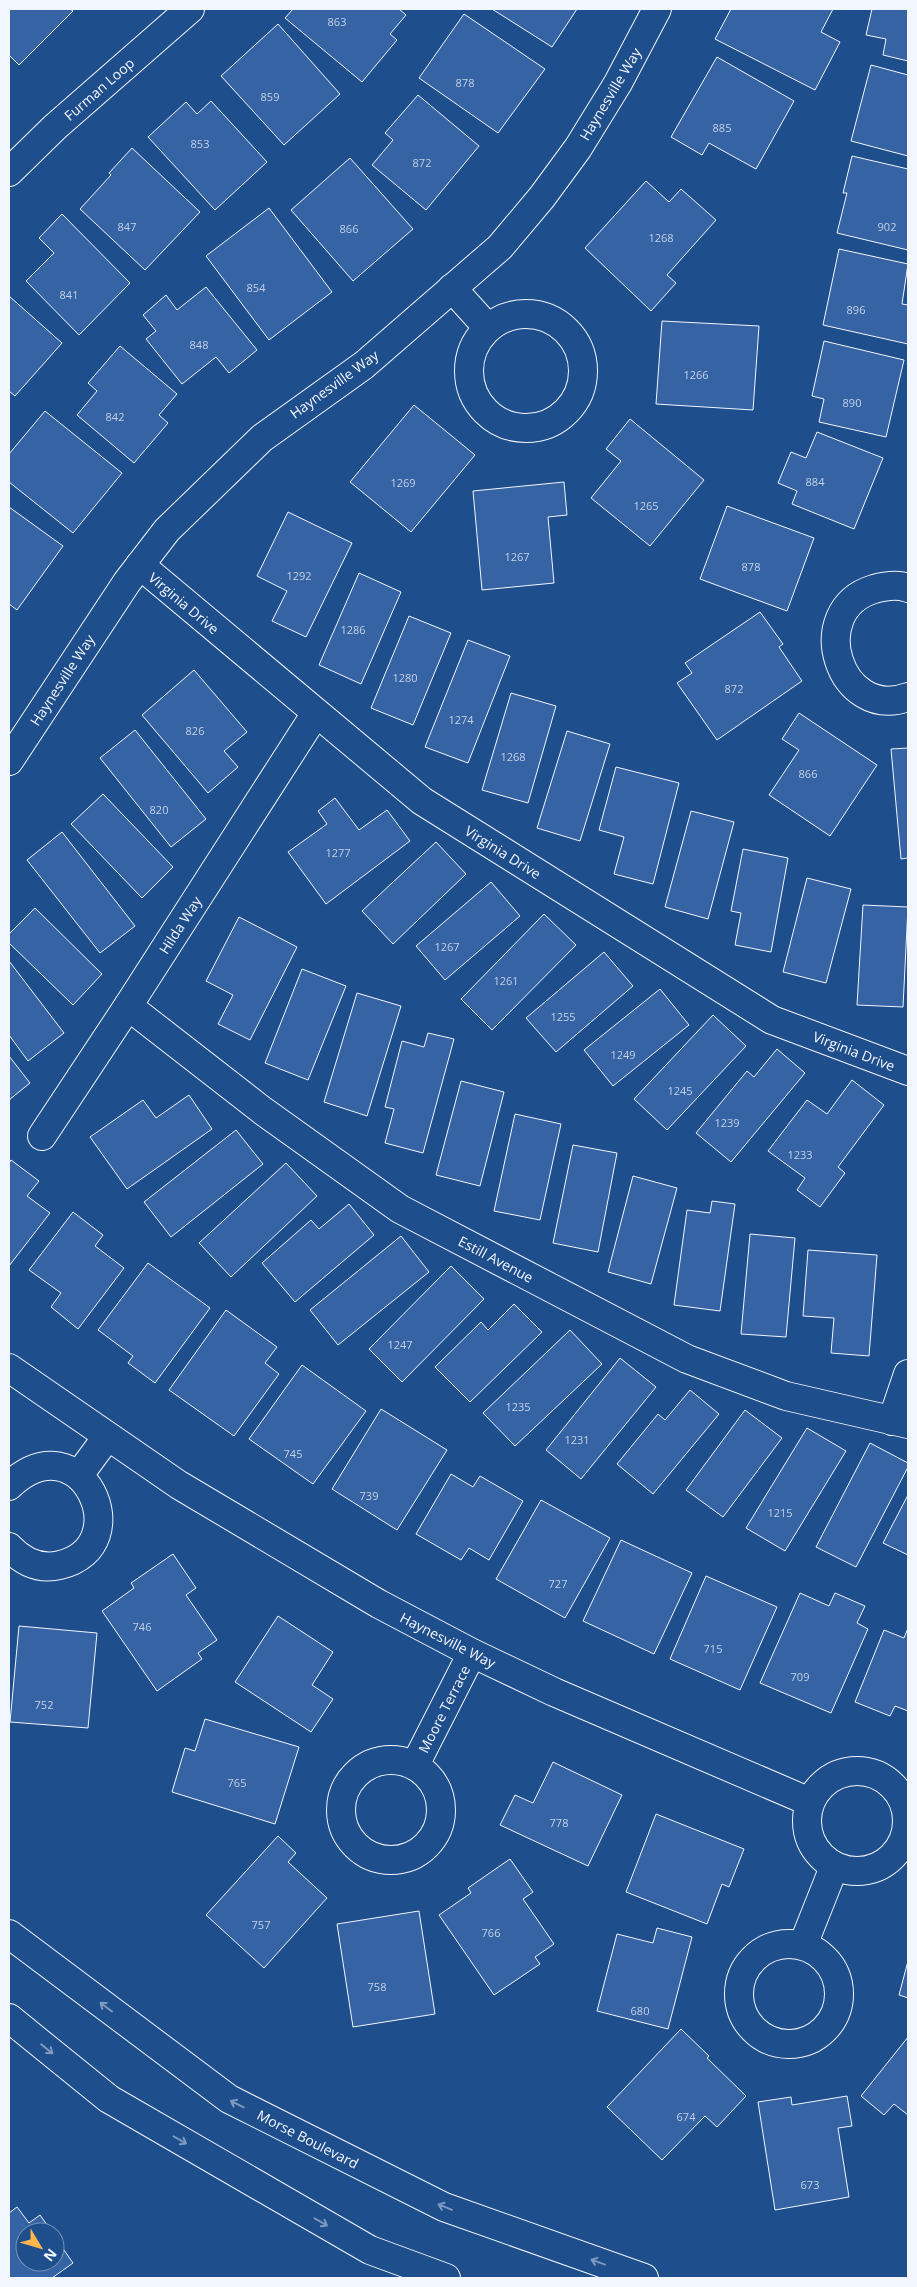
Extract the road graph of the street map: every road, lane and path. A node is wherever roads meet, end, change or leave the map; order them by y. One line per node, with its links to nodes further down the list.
1 (190, 9): 3 (street, Furman Loop)
2 (657, 9): 4 (street, Haynesville Way)
3 (9, 172)
4 (452, 288): 5 (street); 6 (street, Haynesville Way)
5 (488, 328): 5 (street)
6 (140, 565): 9 (street, Virginia Drive); 10 (street, Haynesville Way)
7 (908, 588): 8 (street)
8 (908, 697)
9 (316, 713): 11 (street, Hilda Way); 12 (street, Virginia Drive)
10 (9, 761)
11 (128, 1006): 13 (street, Hilda Way); 16 (street, Estill Avenue)
12 (908, 1071)
13 (42, 1136)
14 (9, 1368): 17 (street, Haynesville Way)
15 (908, 1374): 16 (street)
16 (900, 1422)
17 (107, 1437): 18 (street); 21 (street, Haynesville Way)
18 (79, 1475): 19 (street); 20 (street)
19 (9, 1486)
20 (9, 1547)
21 (472, 1653): 22 (street, Moore Terrace); 23 (street, Haynesville Way)
22 (415, 1765)
23 (810, 1802): 24 (street); 24 (street)
24 (834, 1866): 26 (street)
25 (9, 1934): 29 (street, Morse Boulevard, one-way to 25)
26 (803, 1945)
27 (9, 2018): 28 (street, one-way to 28)
28 (446, 2278)
29 (644, 2278)

